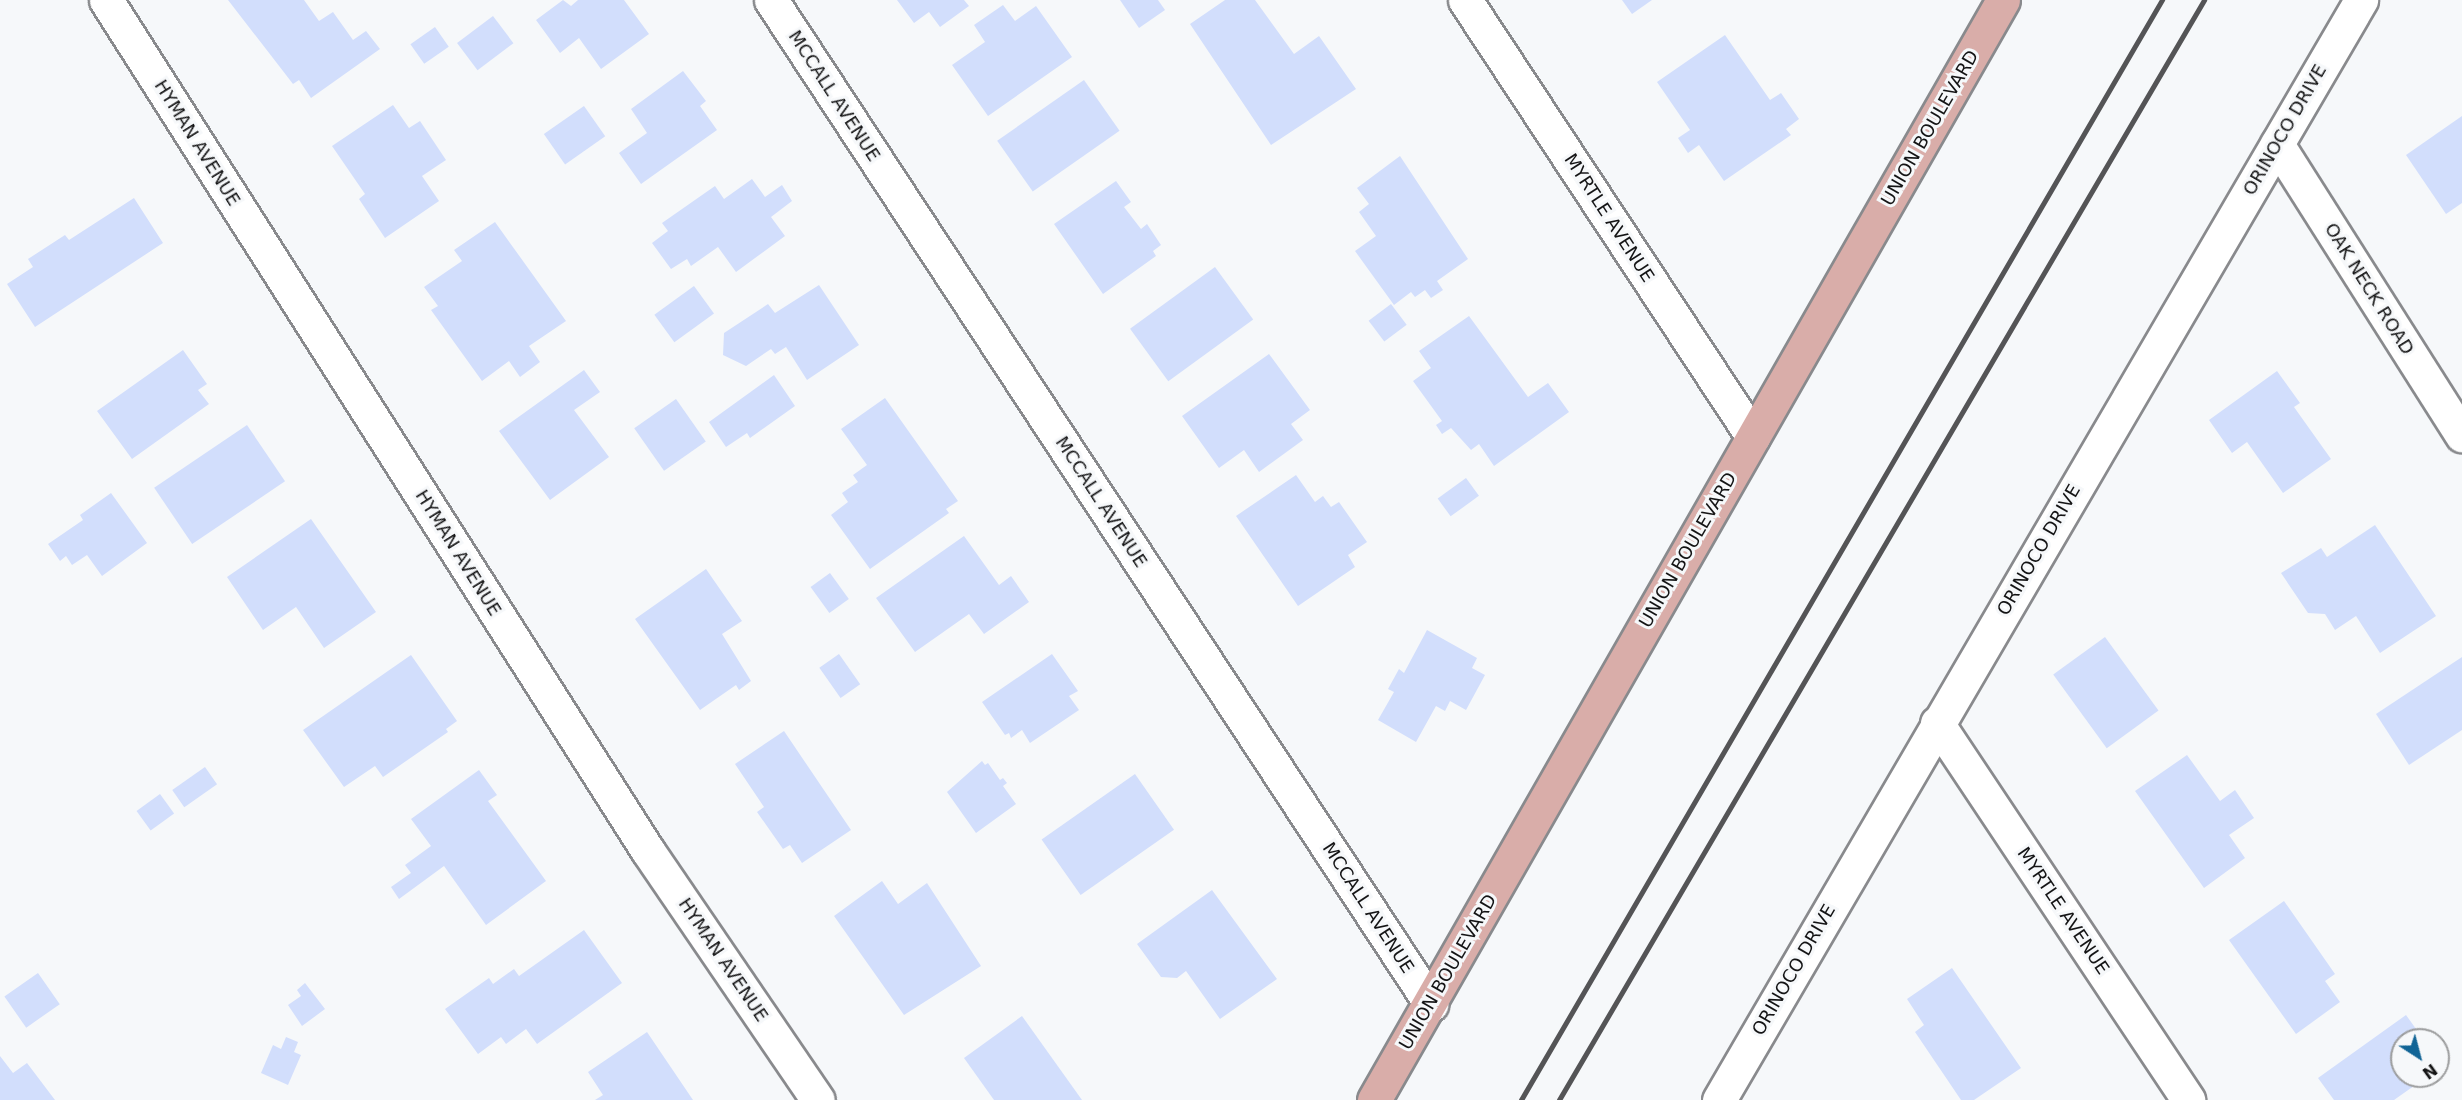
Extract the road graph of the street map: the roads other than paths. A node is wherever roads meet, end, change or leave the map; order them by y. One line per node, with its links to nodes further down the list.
1 (106, 0): 11 (street, HYMAN AVENUE)
2 (771, 0): 10 (street, MCCALL AVENUE)
3 (1465, 0): 8 (street, MYRTLE AVENUE)
4 (2003, 0): 8 (main road, UNION BOULEVARD)
5 (2361, 0): 6 (street, ORINOCO DRIVE)
6 (2277, 144): 7 (street, OAK NECK ROAD); 9 (street, ORINOCO DRIVE)
7 (2462, 435)
8 (1753, 437): 10 (main road, UNION BOULEVARD)
9 (1937, 723): 13 (street, ORINOCO DRIVE); 14 (street, MYRTLE AVENUE)
10 (1431, 1004): 12 (main road, UNION BOULEVARD)
11 (818, 1100)
12 (1374, 1100)
13 (1719, 1100)
14 (2188, 1100)

